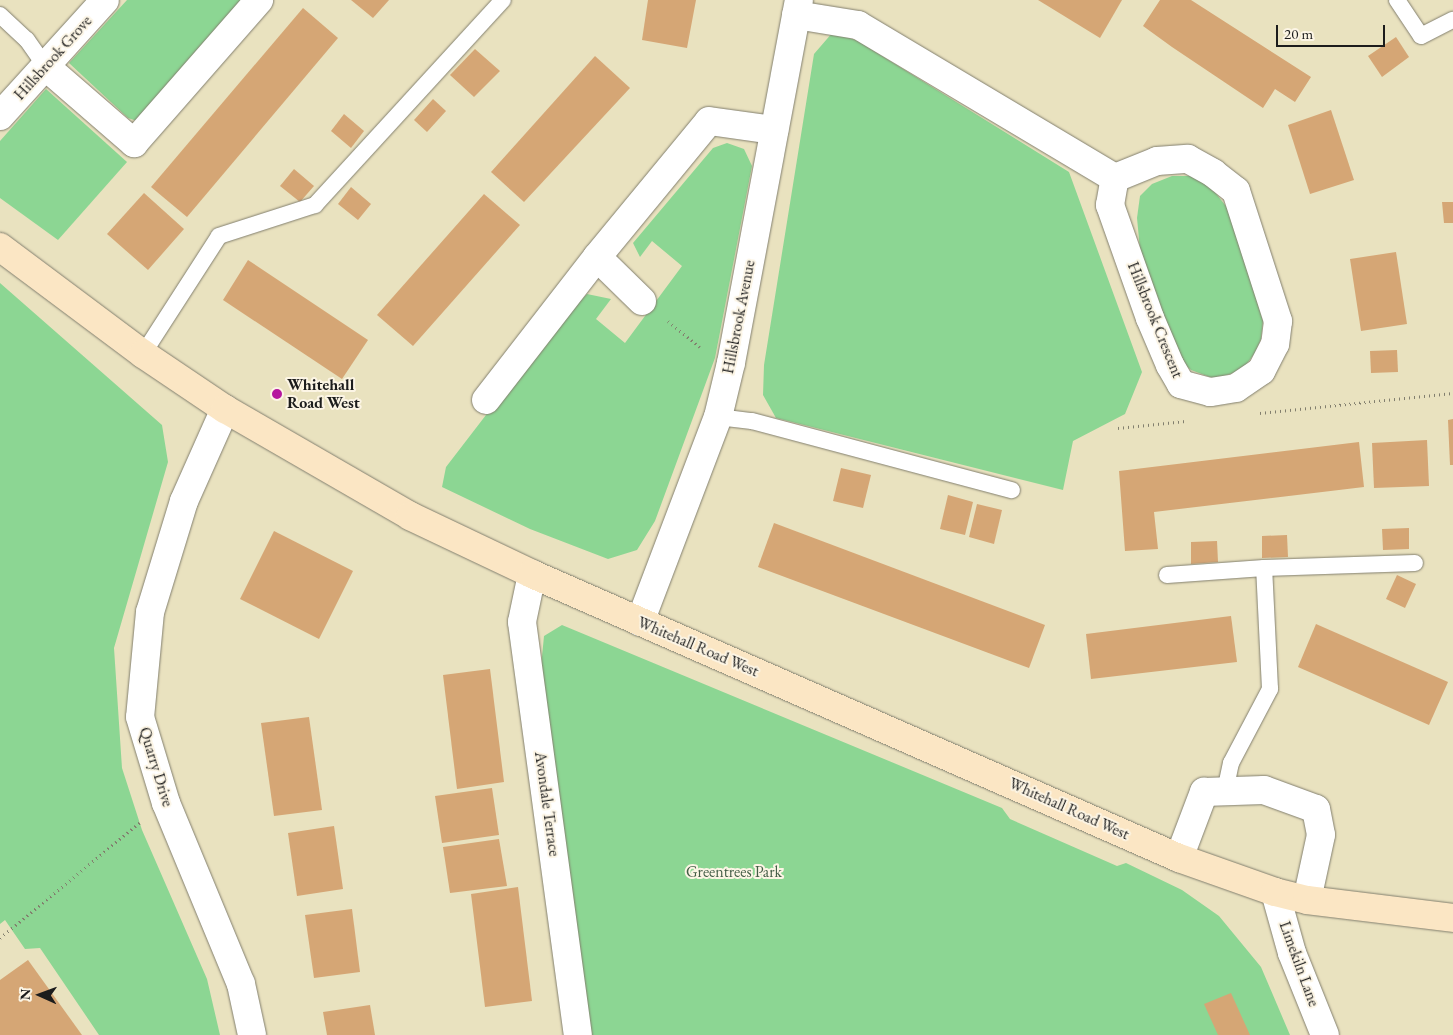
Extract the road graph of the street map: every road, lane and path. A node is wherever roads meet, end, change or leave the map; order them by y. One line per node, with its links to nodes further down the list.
1 (105, 0): 8 (street, Hillsbrook Grove)
2 (259, 0): 8 (street)
3 (503, 0): 16 (lane)
4 (1397, 0): 7 (lane)
5 (797, 8): 10 (street, Hillsbrook Avenue); 11 (street)
6 (0, 15): 8 (lane)
7 (1453, 20)
8 (45, 66): 9 (street, Hillsbrook Grove)
9 (0, 116)
10 (774, 130): 13 (street); 21 (street, Hillsbrook Avenue)
11 (1115, 178): 11 (street, Hillsbrook Crescent)
12 (0, 247): 16 (street, Whitehall Road West)
13 (597, 257): 14 (street); 18 (street)
14 (642, 301): 15 (path)
15 (701, 348)
16 (143, 354): 19 (street, Whitehall Road West)
17 (1453, 393): 20 (path)
18 (486, 400)
19 (225, 409): 27 (street, Whitehall Road West); 37 (street, Quarry Drive)
20 (1258, 413)
21 (718, 417): 24 (lane); 29 (street, Hillsbrook Avenue)
22 (1193, 420): 23 (path)
23 (1118, 428)
24 (1012, 490)
25 (1415, 563): 26 (lane)
26 (1264, 568): 28 (lane); 30 (lane)
27 (532, 574): 29 (street, Whitehall Road West); 38 (street, Avondale Terrace)
28 (1167, 575)
29 (640, 622): 32 (street, Whitehall Road West)
30 (1226, 791): 32 (street); 34 (street)
31 (140, 822): 36 (path)
32 (1179, 858): 33 (street, Whitehall Road West)
33 (1275, 892): 34 (street, Whitehall Road West); 39 (street, Limekiln Lane)
34 (1307, 900): 35 (street, Whitehall Road West)
35 (1453, 918)
36 (0, 938)
37 (252, 1035)
38 (578, 1035)
39 (1326, 1035)

